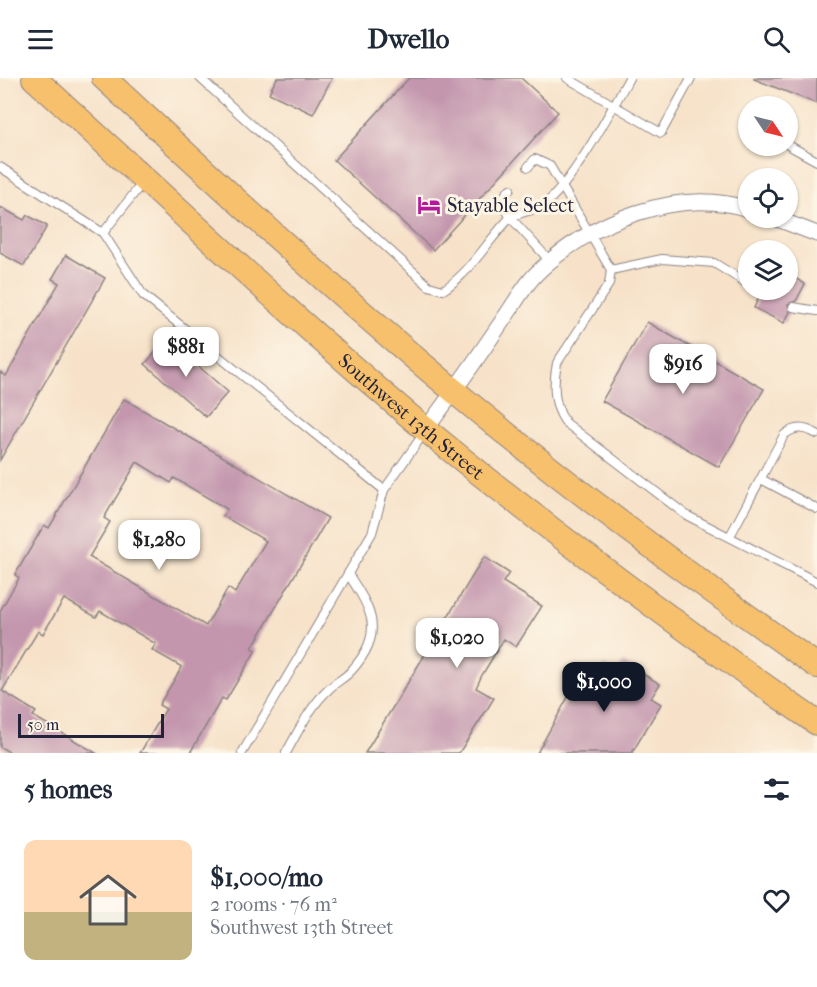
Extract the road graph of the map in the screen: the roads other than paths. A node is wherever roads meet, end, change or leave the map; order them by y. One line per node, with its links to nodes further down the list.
1 (34, 78): 12 (main road, Southwest 13th Street)
2 (104, 78): 26 (main road)
3 (200, 78): 16 (lane)
4 (567, 78): 7 (lane)
5 (629, 78): 7 (lane)
6 (691, 78): 7 (lane)
7 (614, 107): 13 (lane)
8 (798, 151): 9 (lane)
9 (817, 161)
10 (0, 167): 18 (lane)
11 (528, 167): 13 (lane)
12 (146, 180): 18 (lane); 27 (main road, Southwest 13th Street)
13 (562, 185): 16 (lane); 19 (lane)
14 (510, 189): 16 (lane)
15 (738, 205): 19 (street)
16 (510, 217): 21 (lane)
17 (798, 227): 20 (street)
18 (103, 233): 30 (lane)
19 (592, 233): 21 (street); 22 (lane)
20 (817, 234)
21 (550, 261): 26 (street)
22 (611, 270): 23 (lane); 32 (lane)
23 (738, 278)
24 (793, 307): 25 (lane)
25 (817, 311)
26 (454, 391): 27 (street); 35 (main road)
27 (426, 429): 30 (lane); 36 (main road, Southwest 13th Street)
28 (817, 434): 29 (lane)
29 (761, 479): 31 (lane); 32 (lane)
30 (384, 490): 33 (lane)
31 (817, 509)
32 (730, 536): 34 (lane)
33 (348, 574): 37 (lane); 38 (lane)
34 (817, 582)
35 (817, 666)
36 (817, 723)
37 (242, 753)
38 (286, 753)

